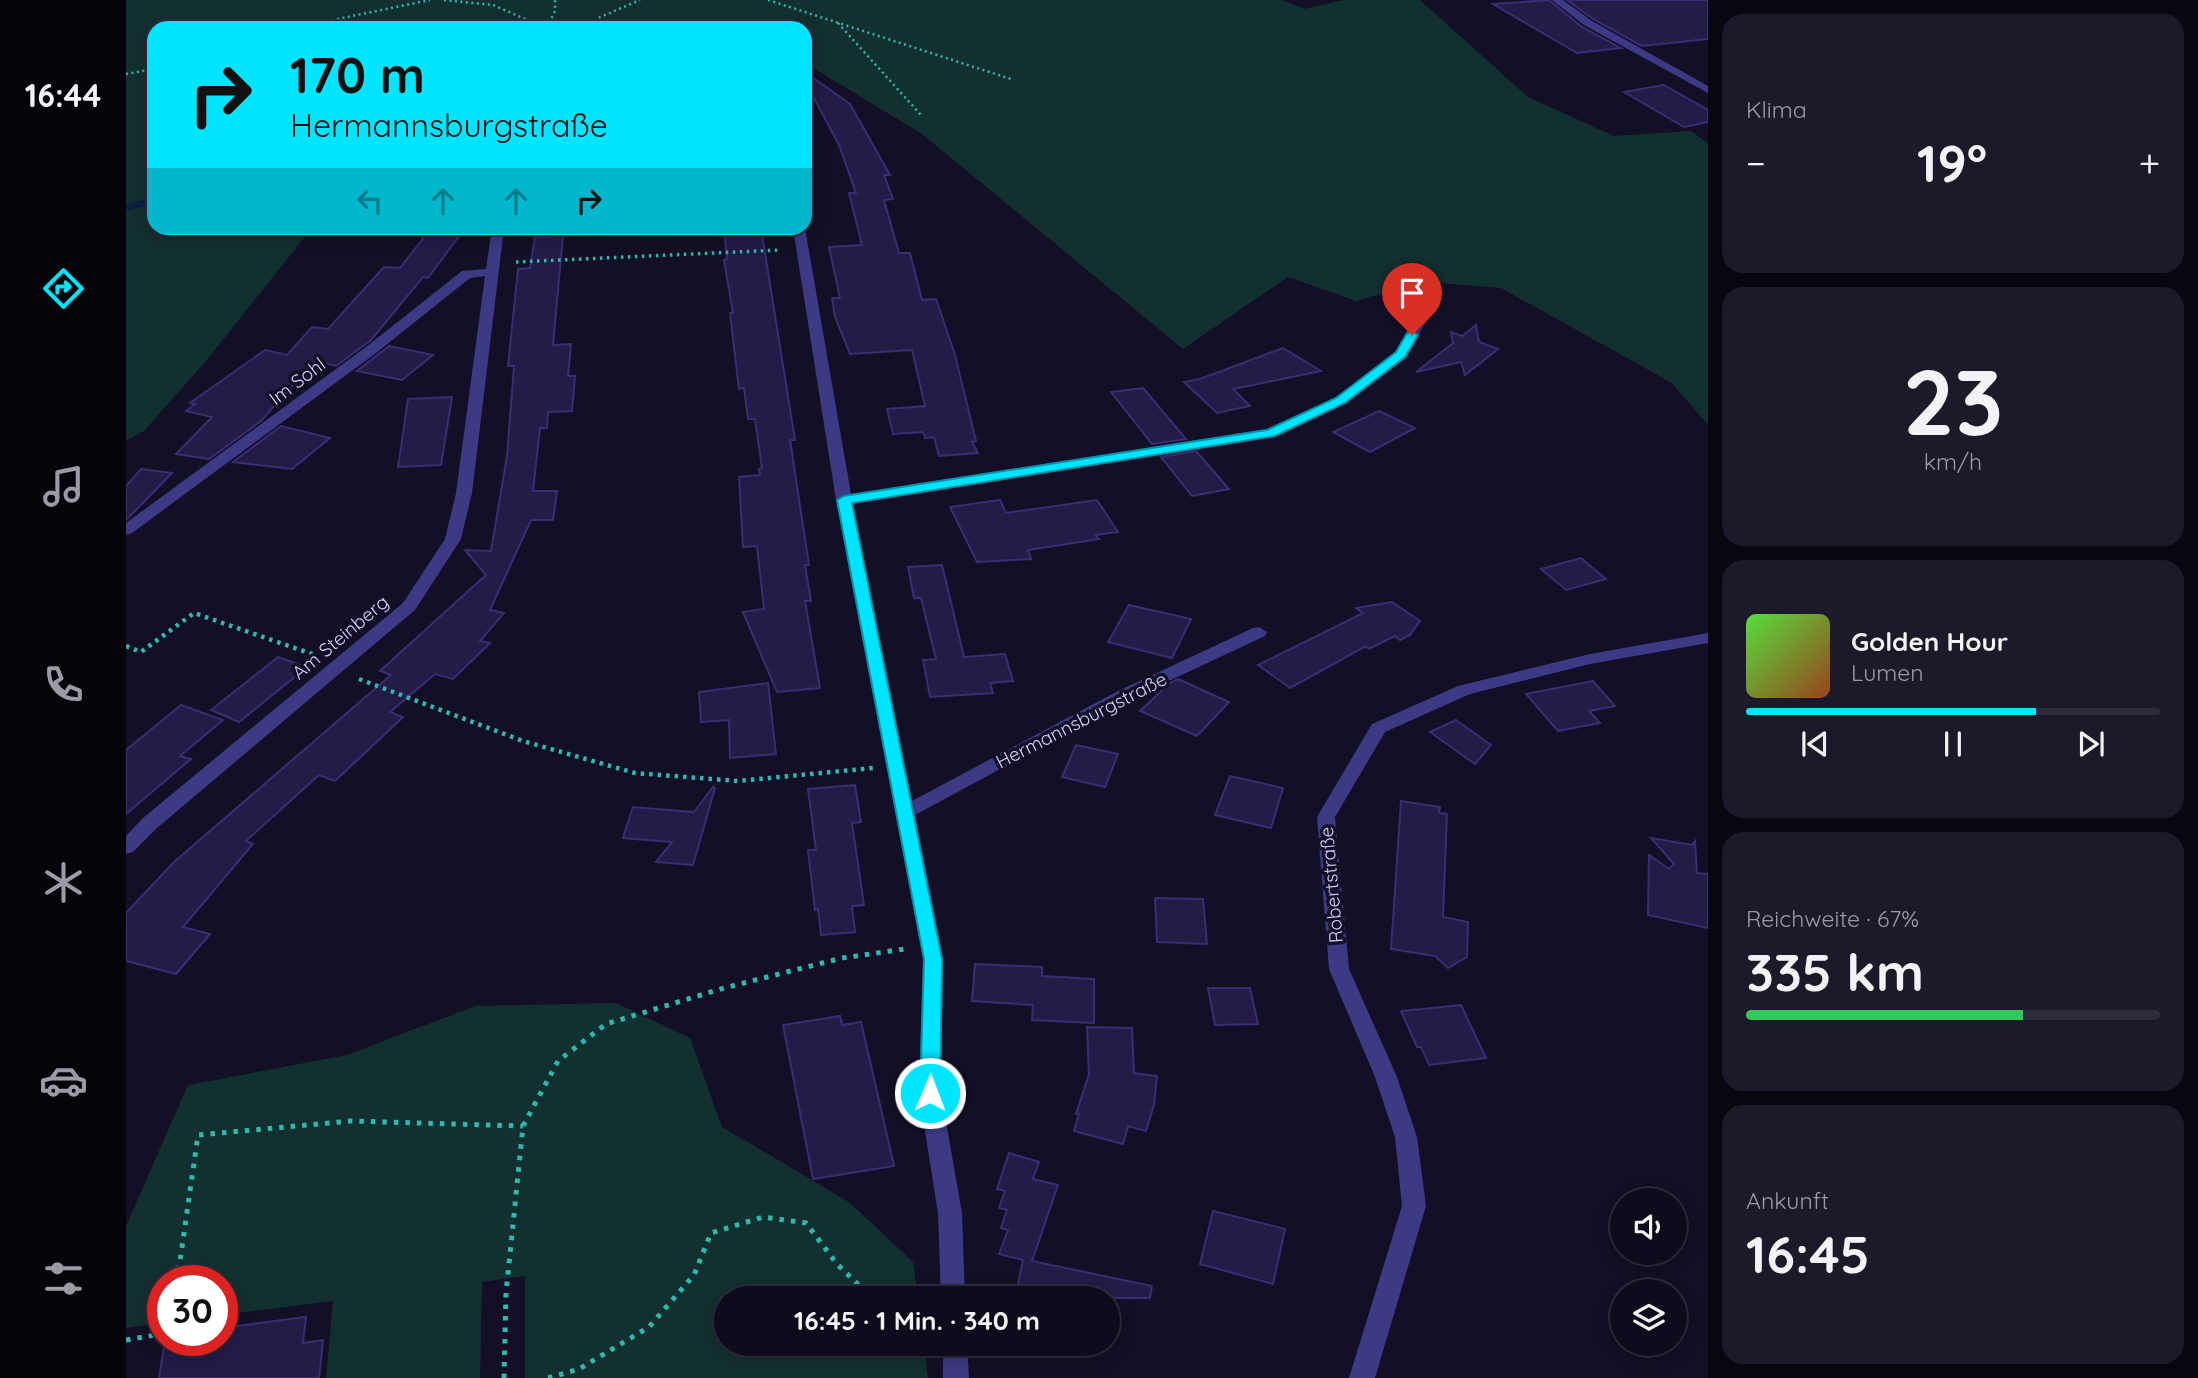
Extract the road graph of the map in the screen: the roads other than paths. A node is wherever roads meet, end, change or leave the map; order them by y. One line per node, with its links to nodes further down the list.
1 (1557, 0): 2 (street)
2 (1708, 90)
3 (497, 235): 5 (street, Am Steinberg)
4 (800, 235): 7 (street)
5 (493, 267): 8 (street, Im Sohl); 12 (street, Am Steinberg)
6 (1422, 316): 7 (street)
7 (844, 500): 11 (street)
8 (126, 530)
9 (1259, 632): 11 (street, Hermannsburgstraße)
10 (1708, 638): 16 (street, Robertstraße)
11 (906, 811): 13 (street)
12 (126, 847)
13 (953, 1286)
14 (955, 1356): 15 (street)
15 (956, 1378)
16 (1362, 1378)

